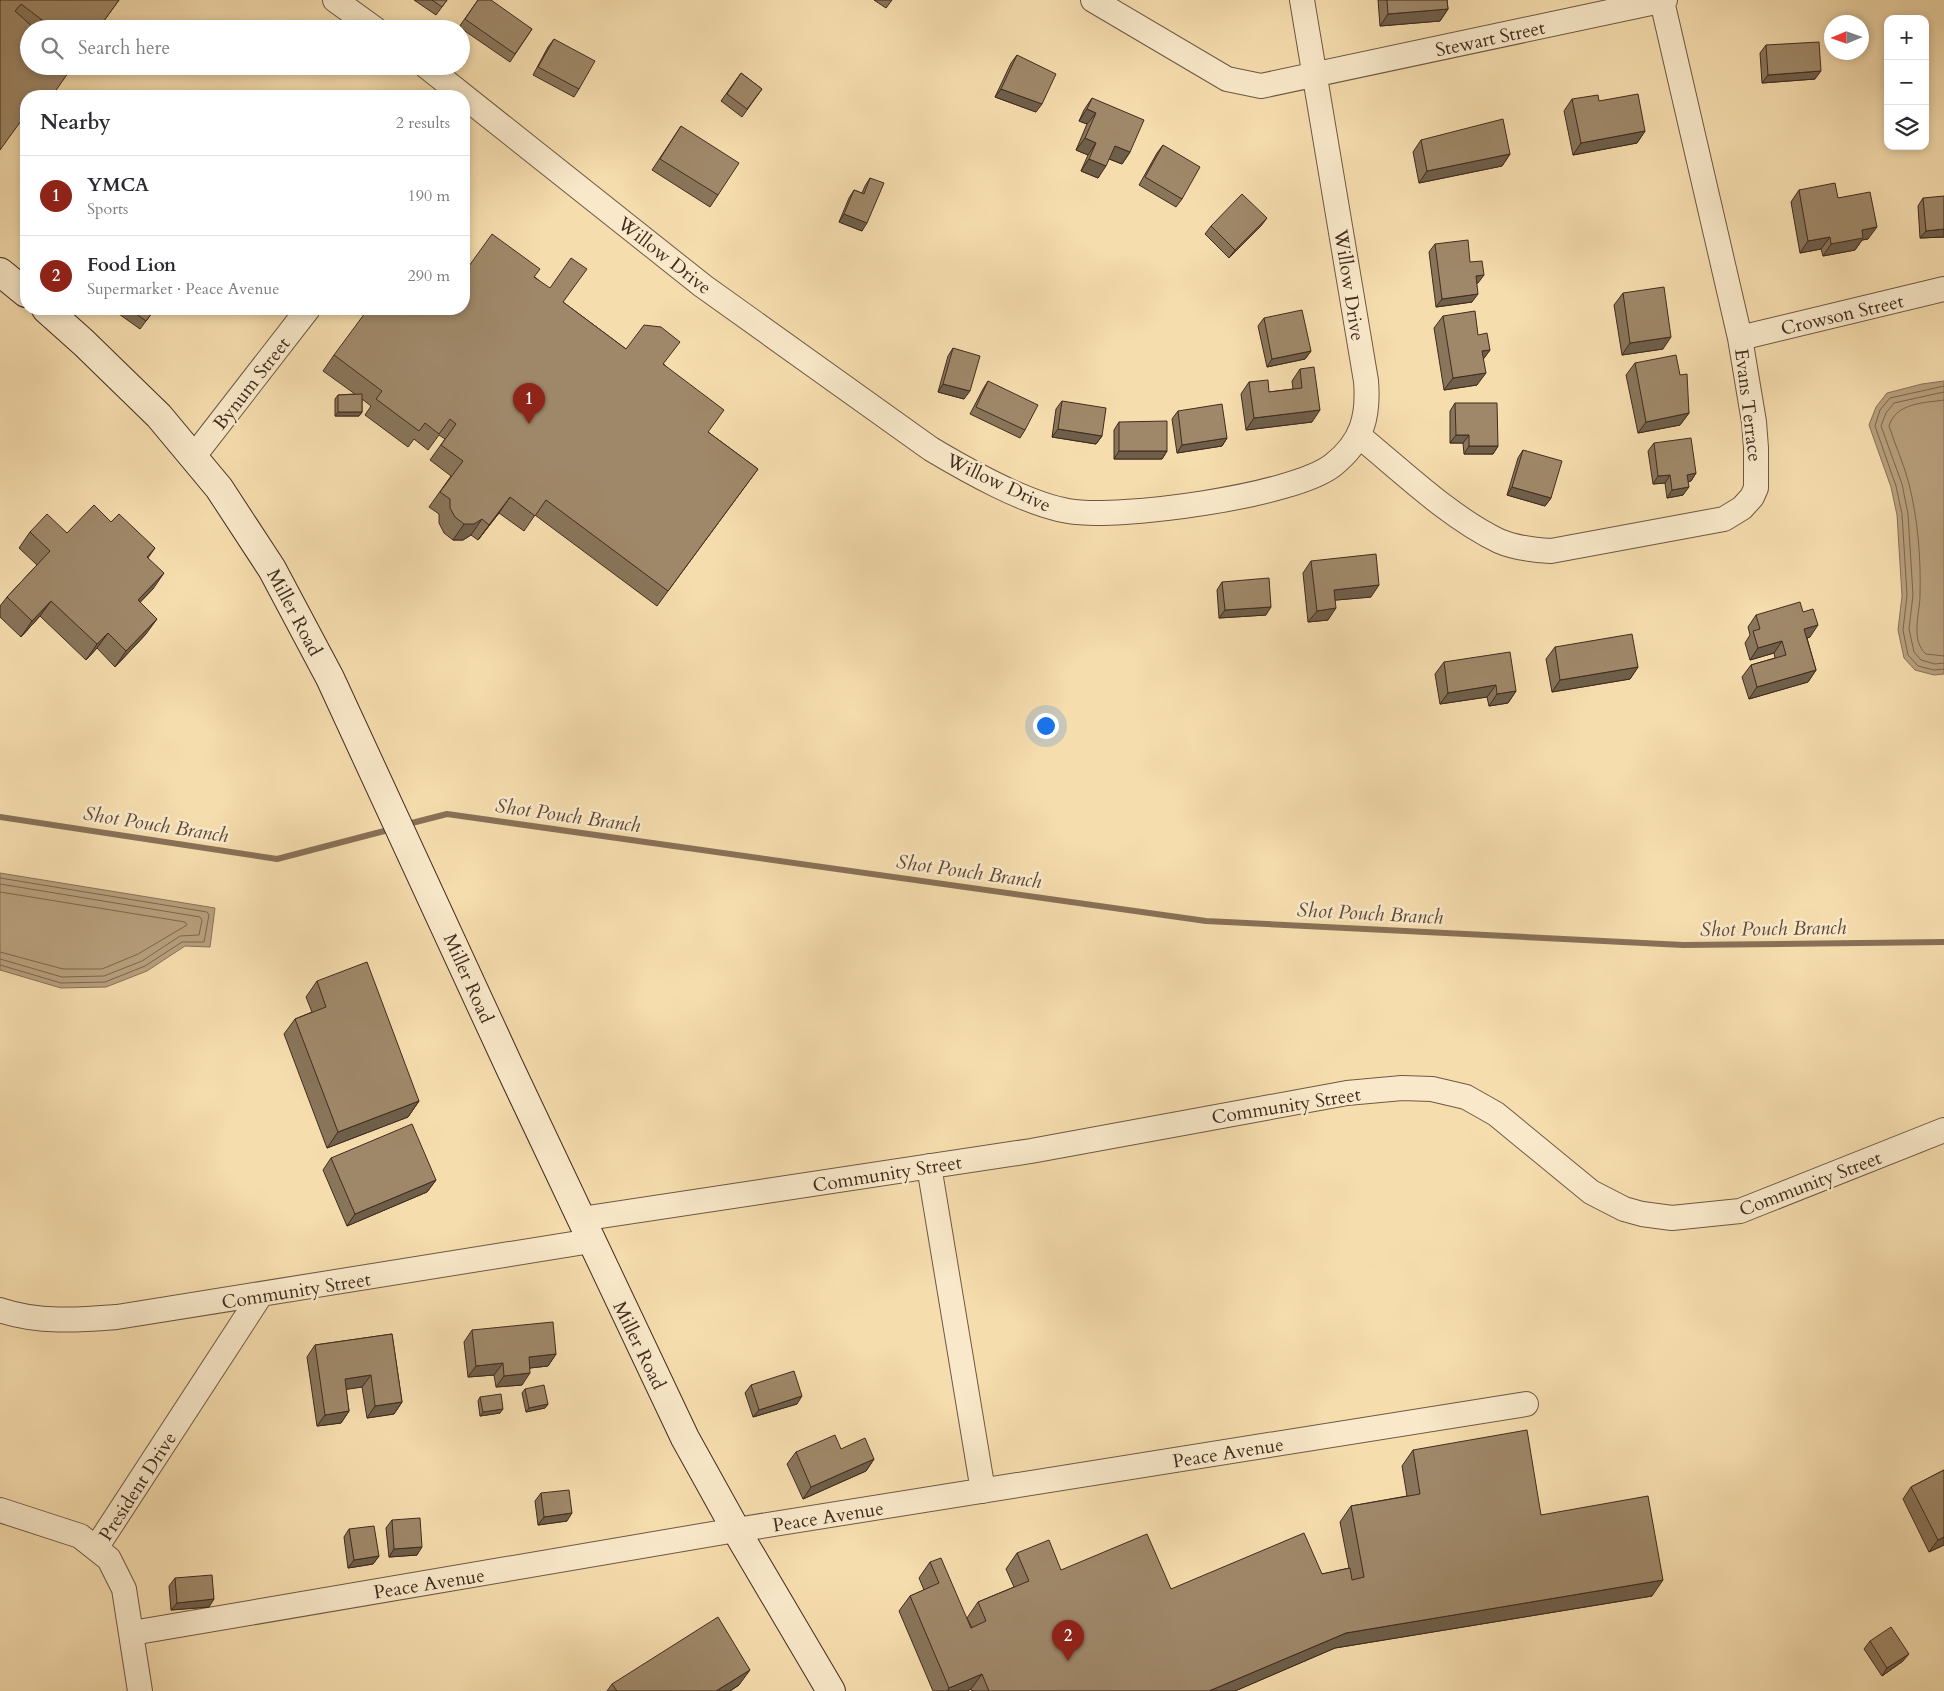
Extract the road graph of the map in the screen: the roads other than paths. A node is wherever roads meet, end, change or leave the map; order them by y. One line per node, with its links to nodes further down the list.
1 (335, 0): 5 (street)
2 (1094, 0): 7 (street, Stewart Street)
3 (1302, 0): 7 (street, Willow Drive)
4 (1664, 0): 7 (street, Stewart Street); 15 (street, Evans Terrace)
5 (363, 20)
6 (435, 75): 8 (street, Willow Drive)
7 (1315, 76): 16 (street, Willow Drive)
8 (449, 90)
9 (470, 111): 16 (street, Willow Drive)
10 (0, 272): 11 (main road)
11 (20, 288)
12 (1944, 289): 15 (street, Crowson Street)
13 (53, 315): 17 (main road, Miller Road)
14 (303, 315): 17 (street, Bynum Street)
15 (1740, 338): 16 (street, Evans Terrace)
16 (1359, 436)
17 (194, 456): 20 (main road, Miller Road)
18 (1944, 1130): 19 (street, Community Street)
19 (929, 1166): 20 (street, Community Street); 24 (street)
20 (586, 1230): 21 (street, Community Street); 26 (main road, Miller Road)
21 (260, 1296): 22 (street, Community Street); 27 (street, President Drive)
22 (0, 1310)
23 (1526, 1404): 24 (street, Peace Avenue)
24 (983, 1491): 26 (street, Peace Avenue)
25 (0, 1510): 27 (street)
26 (736, 1530): 28 (street, Peace Avenue); 30 (main road, Miller Road)
27 (96, 1548): 28 (street, President Drive)
28 (132, 1633): 29 (street, President Drive)
29 (140, 1691)
30 (832, 1691)

